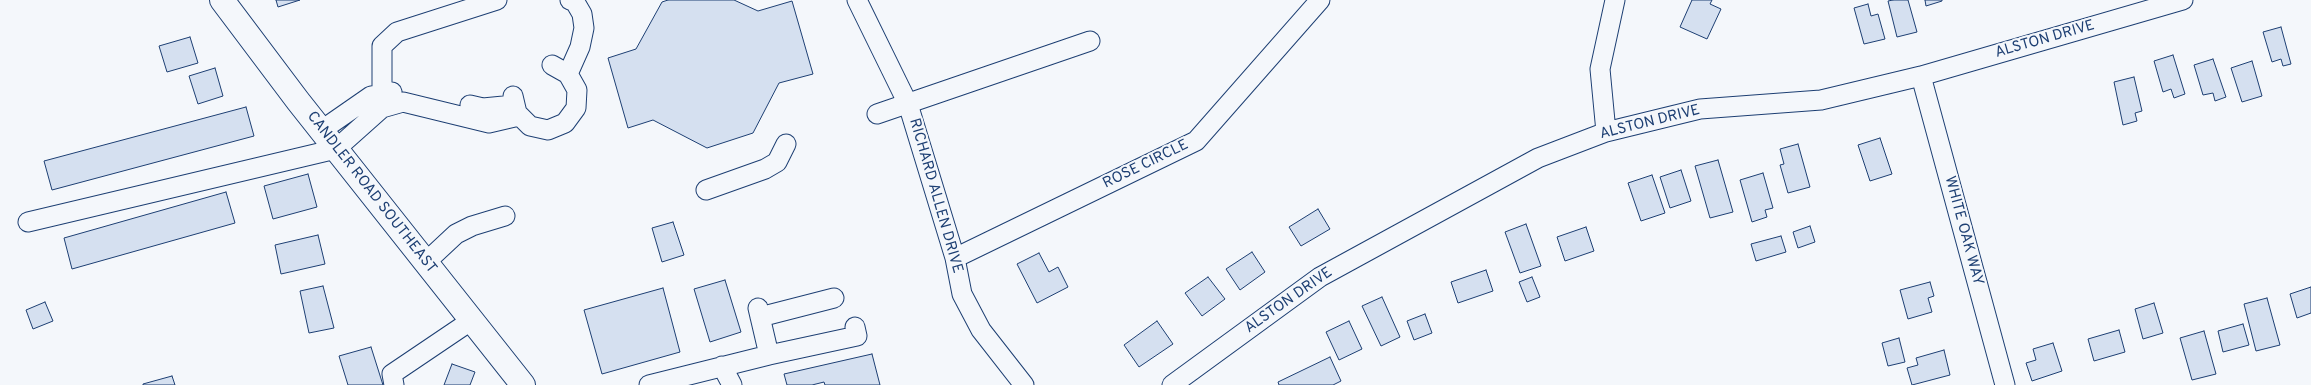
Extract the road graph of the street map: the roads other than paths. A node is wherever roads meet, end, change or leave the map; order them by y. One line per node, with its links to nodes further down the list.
1 (222, 0): 16 (main road, CANDLER ROAD SOUTHEAST)
2 (496, 0): 11 (street)
3 (570, 0): 14 (street)
4 (857, 0): 12 (street, RICHARD ALLEN DRIVE)
5 (1320, 0): 23 (street, ROSE CIRCLE)
6 (1615, 0): 17 (street)
7 (2183, 0): 9 (street, ALSTON DRIVE)
8 (1090, 41): 12 (street)
9 (1921, 76): 17 (street, ALSTON DRIVE); 36 (street, WHITE OAK WAY)
10 (441, 100): 11 (street)
11 (382, 101): 14 (street); 16 (street); 19 (street)
12 (908, 104): 15 (street); 23 (street, RICHARD ALLEN DRIVE)
13 (470, 105): 14 (street)
14 (515, 105)
15 (877, 114)
16 (322, 130): 19 (main road, CANDLER ROAD SOUTHEAST)
17 (1606, 132): 35 (street, ALSTON DRIVE)
18 (786, 144): 20 (street)
19 (336, 149): 22 (street); 24 (main road, CANDLER ROAD SOUTHEAST)
20 (706, 190)
21 (505, 216): 24 (street)
22 (28, 222)
23 (955, 258): 34 (street, RICHARD ALLEN DRIVE)
24 (426, 262): 26 (main road, CANDLER ROAD SOUTHEAST)
25 (834, 298): 28 (street)
26 (472, 320): 30 (street); 31 (main road, CANDLER ROAD SOUTHEAST)
27 (855, 327): 28 (street)
28 (769, 355): 29 (street)
29 (722, 366): 32 (street); 33 (street)
30 (394, 385)
31 (523, 385)
32 (649, 385)
33 (732, 385)
34 (1024, 385)
35 (1172, 385)
36 (2005, 385)

